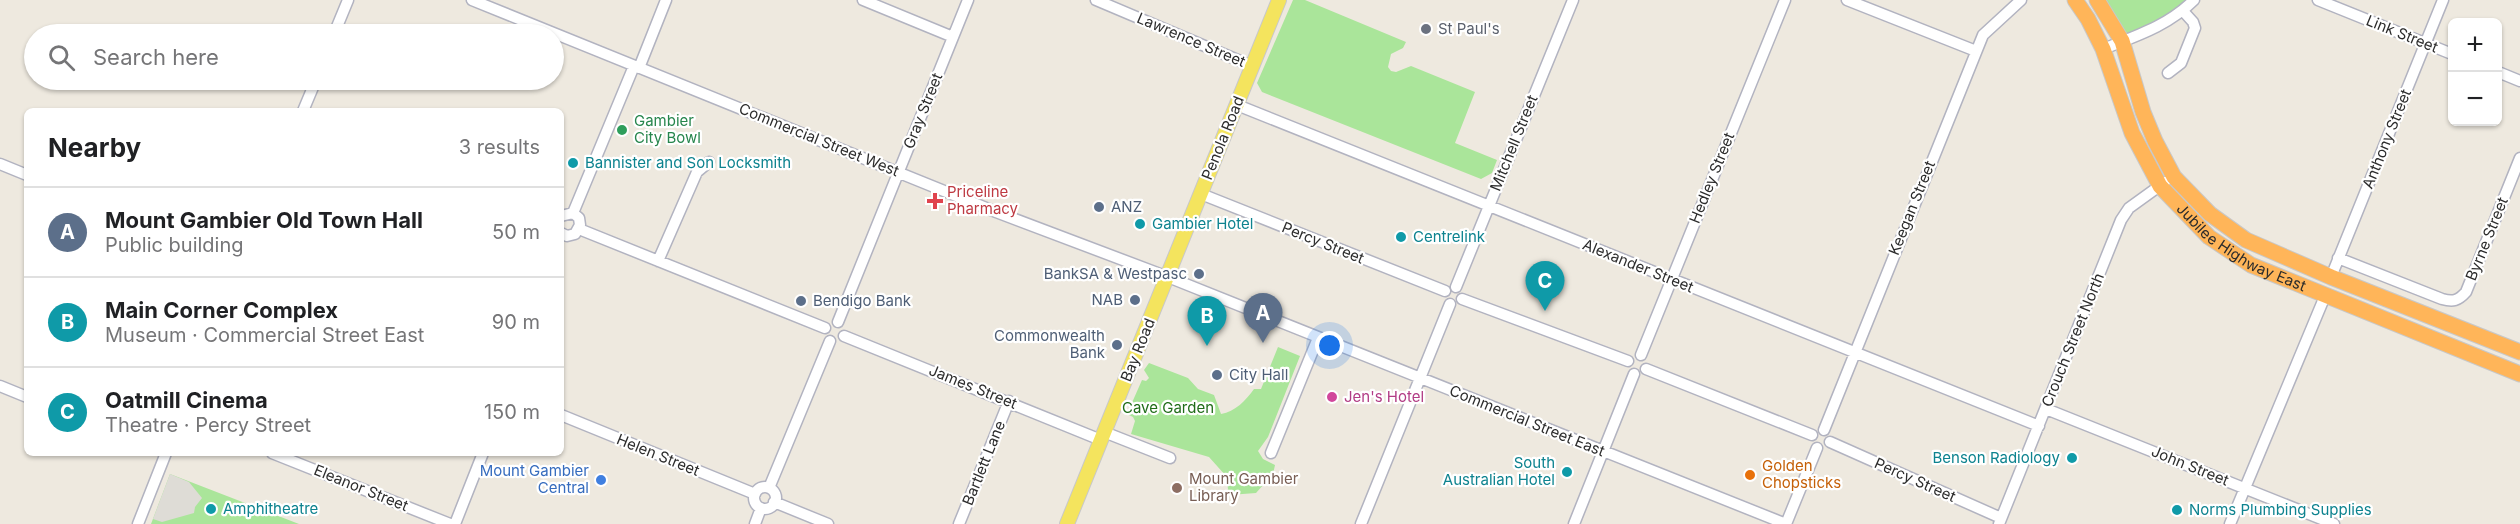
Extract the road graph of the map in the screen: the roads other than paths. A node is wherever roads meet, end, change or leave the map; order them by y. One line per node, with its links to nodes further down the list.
1 (348, 0): 20 (street)
2 (472, 0): 21 (street, Commercial Street West)
3 (666, 0): 30 (street)
4 (862, 0): 23 (street)
5 (968, 0): 23 (street, Gray Street)
6 (1096, 0): 18 (street, Lawrence Street)
7 (1127, 0): 18 (street)
8 (1278, 0): 29 (main road, Penola Road)
9 (1573, 0): 45 (street, Mitchell Street)
10 (1785, 0): 54 (street, Hedley Street)
11 (1847, 0): 27 (street)
12 (2021, 0): 27 (street, Keegan Street)
13 (2076, 0): 26 (highway, Jubilee Highway East)
14 (2097, 0): 24 (highway, Jubilee Highway East)
15 (2194, 0): 19 (street)
16 (2318, 0): 25 (street, Link Street)
17 (2443, 0): 25 (street, Anthony Street)
18 (1122, 11): 29 (street, Lawrence Street)
19 (2183, 11): 24 (street); 31 (street)
20 (338, 24)
21 (531, 24)
22 (564, 37): 30 (street, Commercial Street West)
23 (953, 37): 40 (street, Gray Street)
24 (2122, 41): 26 (street); 42 (highway, Jubilee Highway East)
25 (2426, 43): 28 (street, Link Street); 50 (street, Anthony Street)
26 (2103, 50): 43 (highway, Jubilee Highway East)
27 (1976, 51): 67 (street, Keegan Street)
28 (2448, 52)
29 (1252, 66): 35 (main road, Penola Road)
30 (637, 67): 40 (street, Commercial Street West); 46 (street)
31 (2168, 74)
32 (2502, 74): 33 (street)
33 (2520, 81)
34 (312, 90): 36 (street)
35 (1237, 105): 44 (main road, Penola Road); 45 (street, Alexander Street)
36 (304, 108)
37 (2520, 158): 50 (street, Byrne Street)
38 (710, 162): 51 (street)
39 (0, 164): 41 (street)
40 (898, 172): 52 (street, Commercial Street West); 60 (street, Gray Street)
41 (24, 174)
42 (2174, 177): 43 (street, Crouch Street North); 53 (highway, Jubilee Highway East)
43 (2160, 186): 57 (highway, Jubilee Highway East); 78 (street, Crouch Street North)
44 (1201, 194): 52 (main road, Penola Road); 56 (street, Percy Street)
45 (1489, 205): 54 (street, Alexander Street); 55 (street, Mitchell Street)
46 (573, 213): 47 (street); 48 (street)
47 (564, 215)
48 (579, 229): 49 (street); 51 (street)
49 (564, 236)
50 (2338, 258): 53 (street, Anthony Street)
51 (658, 261): 61 (street)
52 (1168, 277): 63 (street, Commercial Street East); 83 (main road, Bay Road)
53 (2331, 277): 65 (highway, Jubilee Highway East)
54 (1671, 279): 67 (street, Alexander Street); 68 (street, Hedley Street)
55 (1456, 287): 56 (street); 58 (street)
56 (1445, 291): 59 (street)
57 (2325, 296): 70 (highway, Jubilee Highway East); 93 (street)
58 (1462, 299): 59 (street); 69 (street)
59 (1450, 304): 74 (street)
60 (838, 322): 61 (street); 62 (street)
61 (825, 328): 64 (street)
62 (844, 336): 64 (street); 77 (street, James Street)
63 (1318, 338): 74 (street, Commercial Street East); 87 (street)
64 (830, 341): 92 (street)
65 (2495, 342): 66 (highway, Jubilee Highway East); 70 (highway)
66 (2520, 352)
67 (1854, 353): 80 (street, Alexander Street); 81 (street, Keegan Street)
68 (1641, 356): 69 (street); 71 (street)
69 (1628, 361): 72 (street)
70 (2487, 361): 73 (highway, Jubilee Highway East)
71 (1646, 369): 72 (street); 82 (street)
72 (1634, 374): 86 (street)
73 (2520, 374)
74 (1421, 379): 86 (street, Commercial Street East); 105 (street)
75 (0, 386): 76 (street)
76 (24, 397)
77 (1009, 401): 83 (street, James Street); 103 (street, Bartlett Lane)
78 (2046, 409): 80 (street, Crouch Street North); 93 (street, John Street)
79 (564, 416): 94 (street, Helen Street)
80 (2039, 426): 97 (street, Crouch Street North)
81 (1824, 430): 82 (street); 84 (street)
82 (1812, 435): 85 (street)
83 (1103, 436): 91 (street, James Street); 104 (main road, Bay Road)
84 (1830, 442): 85 (street); 97 (street, Percy Street)
85 (1816, 448): 107 (street)
86 (1603, 452): 106 (street); 107 (street, Commercial Street East)
87 (1271, 453)
88 (164, 456): 98 (street)
89 (280, 456): 99 (street, Eleanor Street)
90 (482, 456): 100 (street)
91 (1170, 458)
92 (769, 488): 94 (street); 95 (street)
93 (2244, 488): 108 (street); 109 (street, John Street)
94 (755, 494): 96 (street)
95 (774, 502): 96 (street); 102 (street)
96 (761, 508): 101 (street)
97 (2000, 521)
98 (138, 524)
99 (450, 524)
100 (455, 524)
101 (755, 524)
102 (828, 524)
103 (959, 524)
104 (1067, 524)
105 (1361, 524)
106 (1574, 524)
107 (1786, 524)
108 (2230, 524)
109 (2334, 524)

